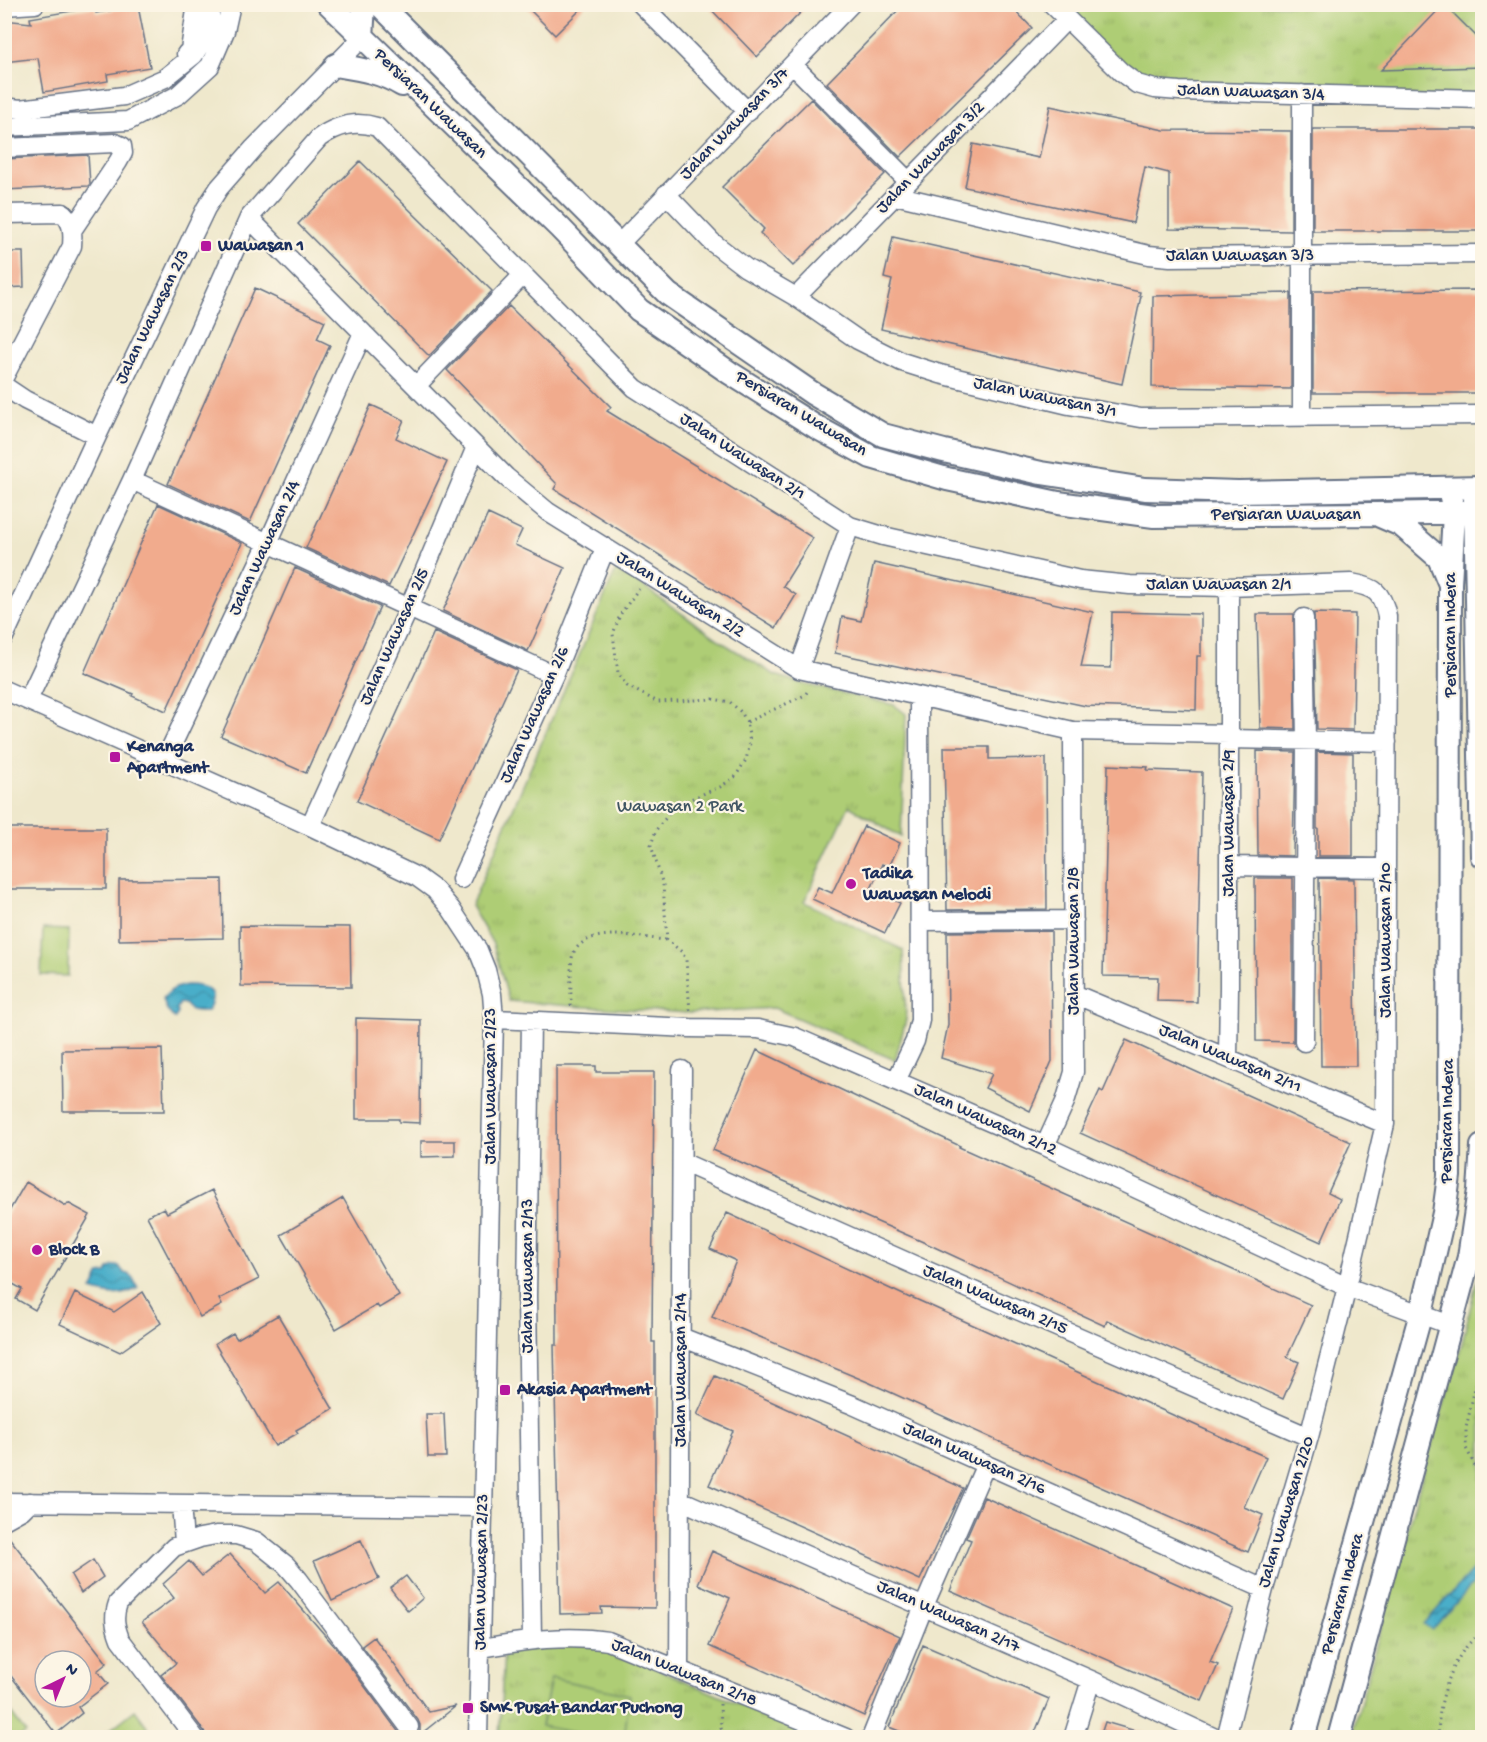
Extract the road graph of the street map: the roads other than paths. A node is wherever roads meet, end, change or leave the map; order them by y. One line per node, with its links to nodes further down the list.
1 (35, 4): 11 (street)
2 (194, 4): 17 (street)
3 (210, 4): 17 (street)
4 (231, 4): 23 (street)
5 (329, 4): 13 (main road, Persiaran Wawasan)
6 (364, 4): 13 (main road)
7 (379, 4): 14 (main road, Persiaran Wawasan)
8 (641, 4): 22 (street)
9 (851, 4): 16 (street, Jalan Wawasan 3/7)
10 (1052, 4): 12 (street, Jalan Wawasan 3/4)
11 (4, 6)
12 (1067, 19): 18 (street, Jalan Wawasan 3/4); 25 (street, Jalan Wawasan 3/2)
13 (362, 38): 14 (main road); 15 (street, Jalan Wawasan 2/3); 19 (main road, Persiaran Wawasan)
14 (414, 39): 32 (main road, Persiaran Wawasan)
15 (336, 65): 19 (main road); 44 (street, Jalan Wawasan 2/3)
16 (793, 65): 22 (street, Jalan Wawasan 3/7); 25 (street)
17 (165, 78): 21 (street)
18 (1302, 94): 20 (street, Jalan Wawasan 3/4); 34 (street)
19 (424, 98): 30 (main road, Persiaran Wawasan)
20 (1482, 99)
21 (4, 107)
22 (748, 112): 26 (street, Jalan Wawasan 3/7)
23 (4, 127)
24 (4, 148): 31 (street)
25 (908, 181): 27 (street, Jalan Wawasan 3/2)
26 (666, 194): 32 (street, Jalan Wawasan 3/7); 36 (street, Jalan Wawasan 3/1)
27 (896, 195): 34 (street, Jalan Wawasan 3/3); 36 (street, Jalan Wawasan 3/2)
28 (4, 214): 31 (street)
29 (249, 218): 35 (street, Jalan Wawasan 2/1); 38 (street, Jalan Wawasan 2/2); 46 (street)
30 (560, 228): 32 (main road); 37 (main road, Persiaran Wawasan)
31 (73, 229): 39 (street)
32 (619, 244): 37 (main road); 47 (main road, Persiaran Wawasan)
33 (1482, 254): 34 (street, Jalan Wawasan 3/3)
34 (1302, 256): 43 (street)
35 (523, 275): 41 (street); 52 (street, Jalan Wawasan 2/1)
36 (796, 297): 43 (street, Jalan Wawasan 3/1)
37 (639, 310): 51 (main road, Persiaran Wawasan)
38 (363, 333): 41 (street, Jalan Wawasan 2/2); 53 (street, Jalan Wawasan 2/4)
39 (4, 377)
40 (4, 386): 44 (street)
41 (416, 386): 45 (street, Jalan Wawasan 2/2)
42 (1482, 415): 43 (street, Jalan Wawasan 3/1)
43 (1302, 416)
44 (97, 436): 61 (street, Jalan Wawasan 2/3)
45 (476, 447): 54 (street, Jalan Wawasan 2/2); 59 (street, Jalan Wawasan 2/5)
46 (132, 480): 53 (street); 66 (street)
47 (1450, 487): 48 (main road, Persiaran Wawasan); 50 (main road, Persiaran Indera)
48 (1479, 487): 49 (main road, Persiaran Indera)
49 (1480, 512): 50 (main road, Persiaran Wawasan); 55 (main road, Persiaran Indera)
50 (1454, 513): 51 (main road, Persiaran Wawasan); 56 (main road, Persiaran Indera)
51 (1376, 514): 56 (main road)
52 (850, 526): 57 (street, Jalan Wawasan 2/1); 62 (street)
53 (268, 543): 59 (street); 71 (street, Jalan Wawasan 2/4)
54 (605, 549): 62 (street, Jalan Wawasan 2/2); 63 (street, Jalan Wawasan 2/6)
55 (1480, 578): 73 (main road, Persiaran Indera)
56 (1450, 584): 92 (main road, Persiaran Indera)
57 (1229, 587): 58 (street, Jalan Wawasan 2/1); 68 (street, Jalan Wawasan 2/9)
58 (1376, 592): 70 (street, Jalan Wawasan 2/10)
59 (409, 608): 63 (street); 72 (street, Jalan Wawasan 2/5)
60 (1304, 618): 69 (street)
61 (4, 637)
62 (799, 669): 65 (street, Jalan Wawasan 2/2)
63 (554, 675): 77 (street, Jalan Wawasan 2/6)
64 (4, 690): 66 (street, Jalan Wawasan 2/23)
65 (919, 697): 67 (street, Jalan Wawasan 2/2); 79 (street)
66 (28, 700): 71 (street, Jalan Wawasan 2/23)
67 (1073, 730): 68 (street, Jalan Wawasan 2/2); 78 (street, Jalan Wawasan 2/8)
68 (1229, 737): 69 (street, Jalan Wawasan 2/2); 74 (street, Jalan Wawasan 2/9)
69 (1306, 741): 70 (street, Jalan Wawasan 2/2); 75 (street)
70 (1387, 742): 76 (street, Jalan Wawasan 2/10)
71 (164, 762): 72 (street, Jalan Wawasan 2/23)
72 (310, 826): 81 (street, Jalan Wawasan 2/23)
73 (1482, 856)
74 (1229, 866): 75 (street); 84 (street, Jalan Wawasan 2/9)
75 (1305, 867): 76 (street); 83 (street)
76 (1386, 868): 87 (street, Jalan Wawasan 2/10)
77 (461, 879)
78 (1074, 920): 79 (street); 80 (street, Jalan Wawasan 2/8)
79 (921, 921): 86 (street)
80 (1074, 994): 84 (street, Jalan Wawasan 2/11); 88 (street, Jalan Wawasan 2/8)
81 (494, 1019): 82 (street, Jalan Wawasan 2/12); 101 (street, Jalan Wawasan 2/23)
82 (531, 1021): 86 (street, Jalan Wawasan 2/12); 106 (street, Jalan Wawasan 2/13)
83 (1304, 1042)
84 (1228, 1058): 87 (street, Jalan Wawasan 2/11)
85 (682, 1070): 90 (street, Jalan Wawasan 2/14)
86 (896, 1081): 88 (street, Jalan Wawasan 2/12)
87 (1385, 1124): 91 (street, Jalan Wawasan 2/10)
88 (1045, 1146): 91 (street, Jalan Wawasan 2/12)
89 (1482, 1146): 93 (main road, Persiaran Indera)
90 (682, 1162): 94 (street, Jalan Wawasan 2/14); 95 (street, Jalan Wawasan 2/15)
91 (1347, 1287): 92 (street, Jalan Wawasan 2/12); 95 (street, Jalan Wawasan 2/20)
92 (1421, 1313): 93 (street, Jalan Wawasan 2/12); 118 (main road, Persiaran Indera)
93 (1450, 1325): 119 (main road, Persiaran Indera)
94 (681, 1336): 96 (street, Jalan Wawasan 2/16); 97 (street, Jalan Wawasan 2/14)
95 (1309, 1437): 104 (street, Jalan Wawasan 2/20)
96 (986, 1464): 104 (street, Jalan Wawasan 2/16); 105 (street)
97 (680, 1500): 105 (street, Jalan Wawasan 2/17); 108 (street, Jalan Wawasan 2/14)
98 (4, 1502): 99 (street)
99 (30, 1502): 100 (street); 102 (street)
100 (181, 1504): 101 (street); 103 (street)
101 (484, 1508): 107 (street, Jalan Wawasan 2/23)
102 (4, 1520)
103 (184, 1542): 110 (street); 111 (street)
104 (1264, 1589): 117 (street, Jalan Wawasan 2/20)
105 (924, 1606): 109 (street, Jalan Wawasan 2/17); 114 (street)
106 (532, 1640): 107 (street, Jalan Wawasan 2/18); 108 (street, Jalan Wawasan 2/18)
107 (481, 1648): 112 (street, Jalan Wawasan 2/23)
108 (679, 1670): 113 (street, Jalan Wawasan 2/18)
109 (1091, 1680): 115 (street); 116 (street, Jalan Wawasan 2/17)
110 (409, 1727)
111 (195, 1737)
112 (478, 1737)
113 (846, 1737)
114 (872, 1737)
115 (1073, 1737)
116 (1215, 1737)
117 (1226, 1737)
118 (1304, 1737)
119 (1339, 1737)

